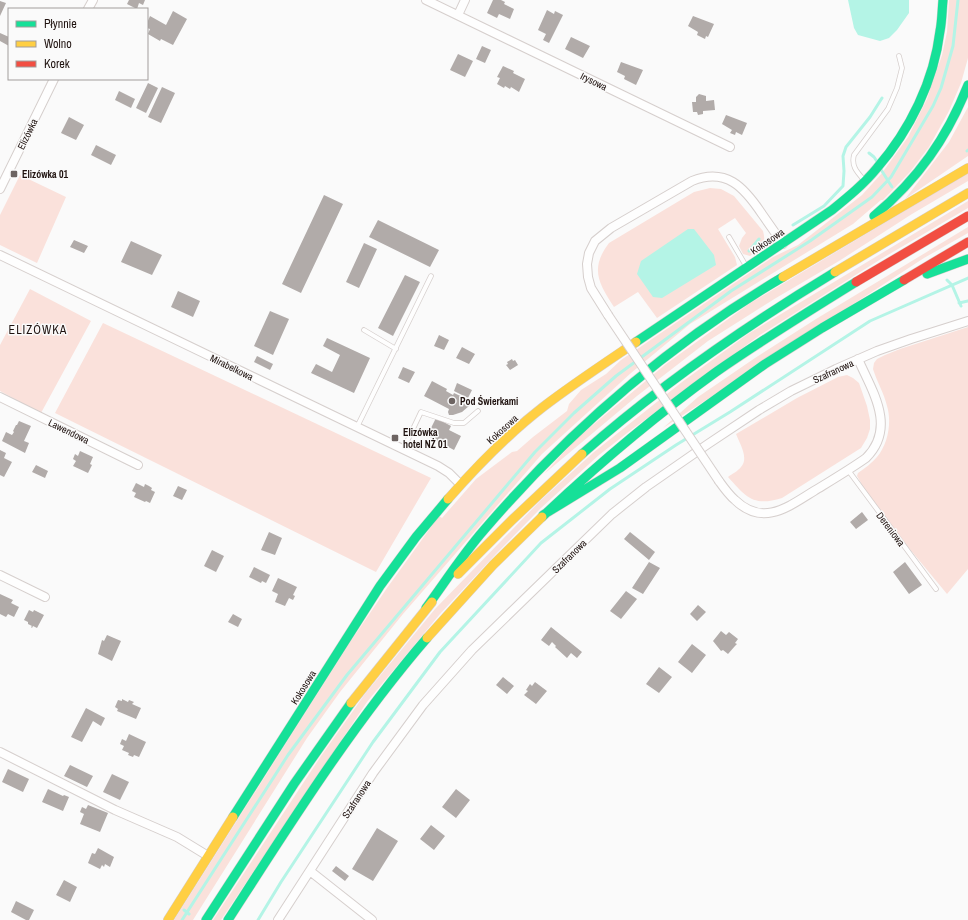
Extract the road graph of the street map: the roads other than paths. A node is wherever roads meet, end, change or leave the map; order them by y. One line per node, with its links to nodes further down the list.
1 (426, 0): 4 (street, Irysowa)
2 (465, 0): 4 (street)
3 (943, 0): 10 (main road, Kokosowa)
4 (458, 15): 8 (street, Irysowa)
5 (899, 56): 10 (lane)
6 (54, 80): 11 (street, Elizówka)
7 (968, 85): 15 (main road)
8 (730, 147)
9 (968, 168): 15 (main road)
10 (865, 182): 17 (main road, Kokosowa)
11 (0, 189)
12 (968, 193): 38 (main road)
13 (968, 216): 34 (main road)
14 (729, 237): 20 (lane)
15 (846, 241): 38 (main road)
16 (968, 242): 22 (main road)
17 (783, 244): 20 (main road, Kokosowa); 32 (street, bridge)
18 (0, 255): 29 (street, Mirabelkowa)
19 (968, 259): 22 (main road)
20 (747, 268): 33 (main road, Kokosowa)
21 (431, 276): 25 (lane)
22 (885, 290): 34 (main road)
23 (968, 321): 26 (street, Szafranowa)
24 (364, 330): 25 (lane)
25 (396, 349): 29 (lane)
26 (858, 359): 32 (street); 41 (street, Szafranowa)
27 (0, 397): 31 (street, Lawendowa)
28 (478, 411): 30 (lane)
29 (357, 427): 30 (street, Mirabelkowa)
30 (403, 450): 33 (street, Mirabelkowa)
31 (138, 465)
32 (847, 470): 36 (lane, Dereniowa)
33 (460, 484): 40 (main road, Kokosowa)
34 (543, 515): 44 (main road)
35 (0, 575): 37 (street)
36 (936, 589)
37 (45, 597)
38 (426, 608): 43 (main road)
39 (0, 752): 40 (street)
40 (208, 856): 42 (main road, Kokosowa)
41 (310, 871): 45 (street, Szafranowa); 46 (street)
42 (168, 920)
43 (206, 920)
44 (228, 920)
45 (278, 920)
46 (372, 920)

